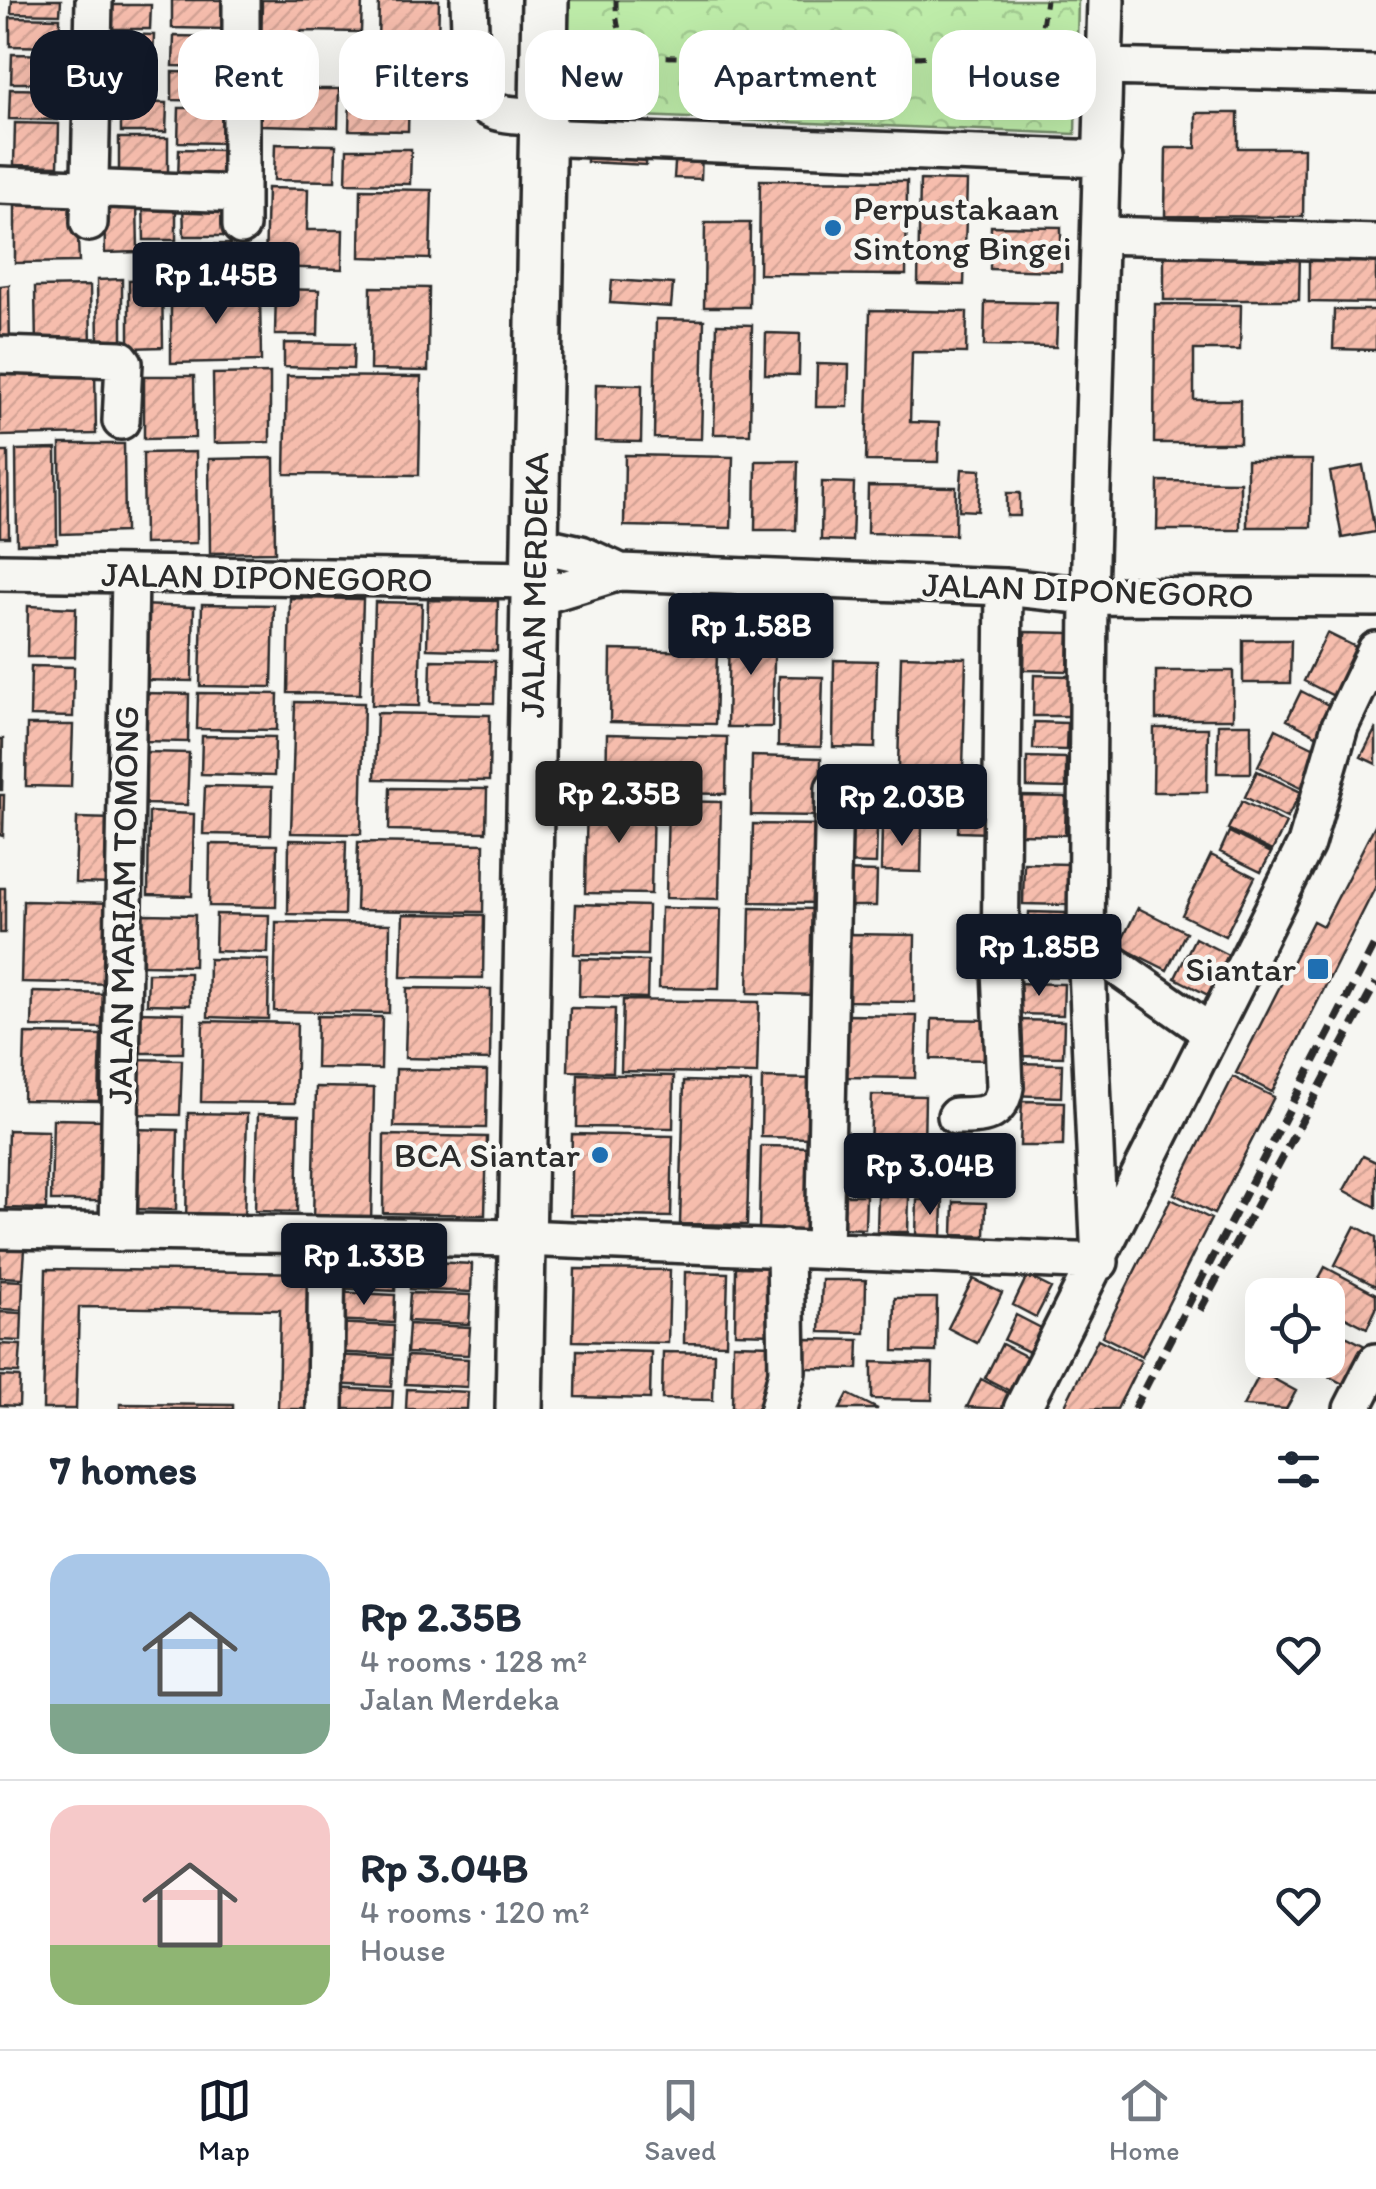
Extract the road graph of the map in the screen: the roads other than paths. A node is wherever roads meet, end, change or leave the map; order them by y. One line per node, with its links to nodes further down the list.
1 (94, 0): 11 (street)
2 (240, 0): 11 (street)
3 (468, 0): 8 (street)
4 (545, 0): 8 (main road, JALAN MERDEKA)
5 (1106, 0): 6 (street)
6 (1104, 67): 7 (street); 9 (street)
7 (1376, 74)
8 (540, 127): 9 (street); 19 (main road, JALAN MERDEKA)
9 (1103, 159): 13 (street)
10 (0, 185): 11 (street)
11 (90, 188): 12 (street)
12 (90, 223)
13 (1101, 235): 14 (street); 22 (street)
14 (1376, 242)
15 (0, 355): 16 (street)
16 (121, 421)
17 (0, 572): 20 (street, JALAN DIPONEGORO)
18 (620, 572): 19 (street, JALAN DIPONEGORO); 19 (street, JALAN DIPONEGORO); 21 (street, JALAN DIPONEGORO)
19 (535, 574): 20 (street, JALAN DIPONEGORO); 32 (main road, JALAN MERDEKA)
20 (130, 576): 30 (street, JALAN MARIAM TOMONG)
21 (1004, 587): 22 (street, JALAN DIPONEGORO); 28 (street)
22 (1089, 596): 23 (street, JALAN DIPONEGORO); 26 (street)
23 (1376, 598)
24 (1376, 650): 27 (street)
25 (834, 788): 34 (street)
26 (1086, 944): 27 (street); 35 (street)
27 (1212, 1032): 35 (street)
28 (956, 1116)
29 (0, 1230): 30 (street)
30 (118, 1233): 31 (street)
31 (327, 1236): 32 (street); 37 (street)
32 (522, 1238): 33 (street); 38 (main road, JALAN MERDEKA)
33 (785, 1248): 34 (street); 39 (street)
34 (824, 1250): 35 (street)
35 (1100, 1262): 40 (street)
36 (1376, 1362): 41 (street)
37 (325, 1409)
38 (519, 1409)
39 (778, 1409)
40 (1022, 1409)
41 (1352, 1409)

